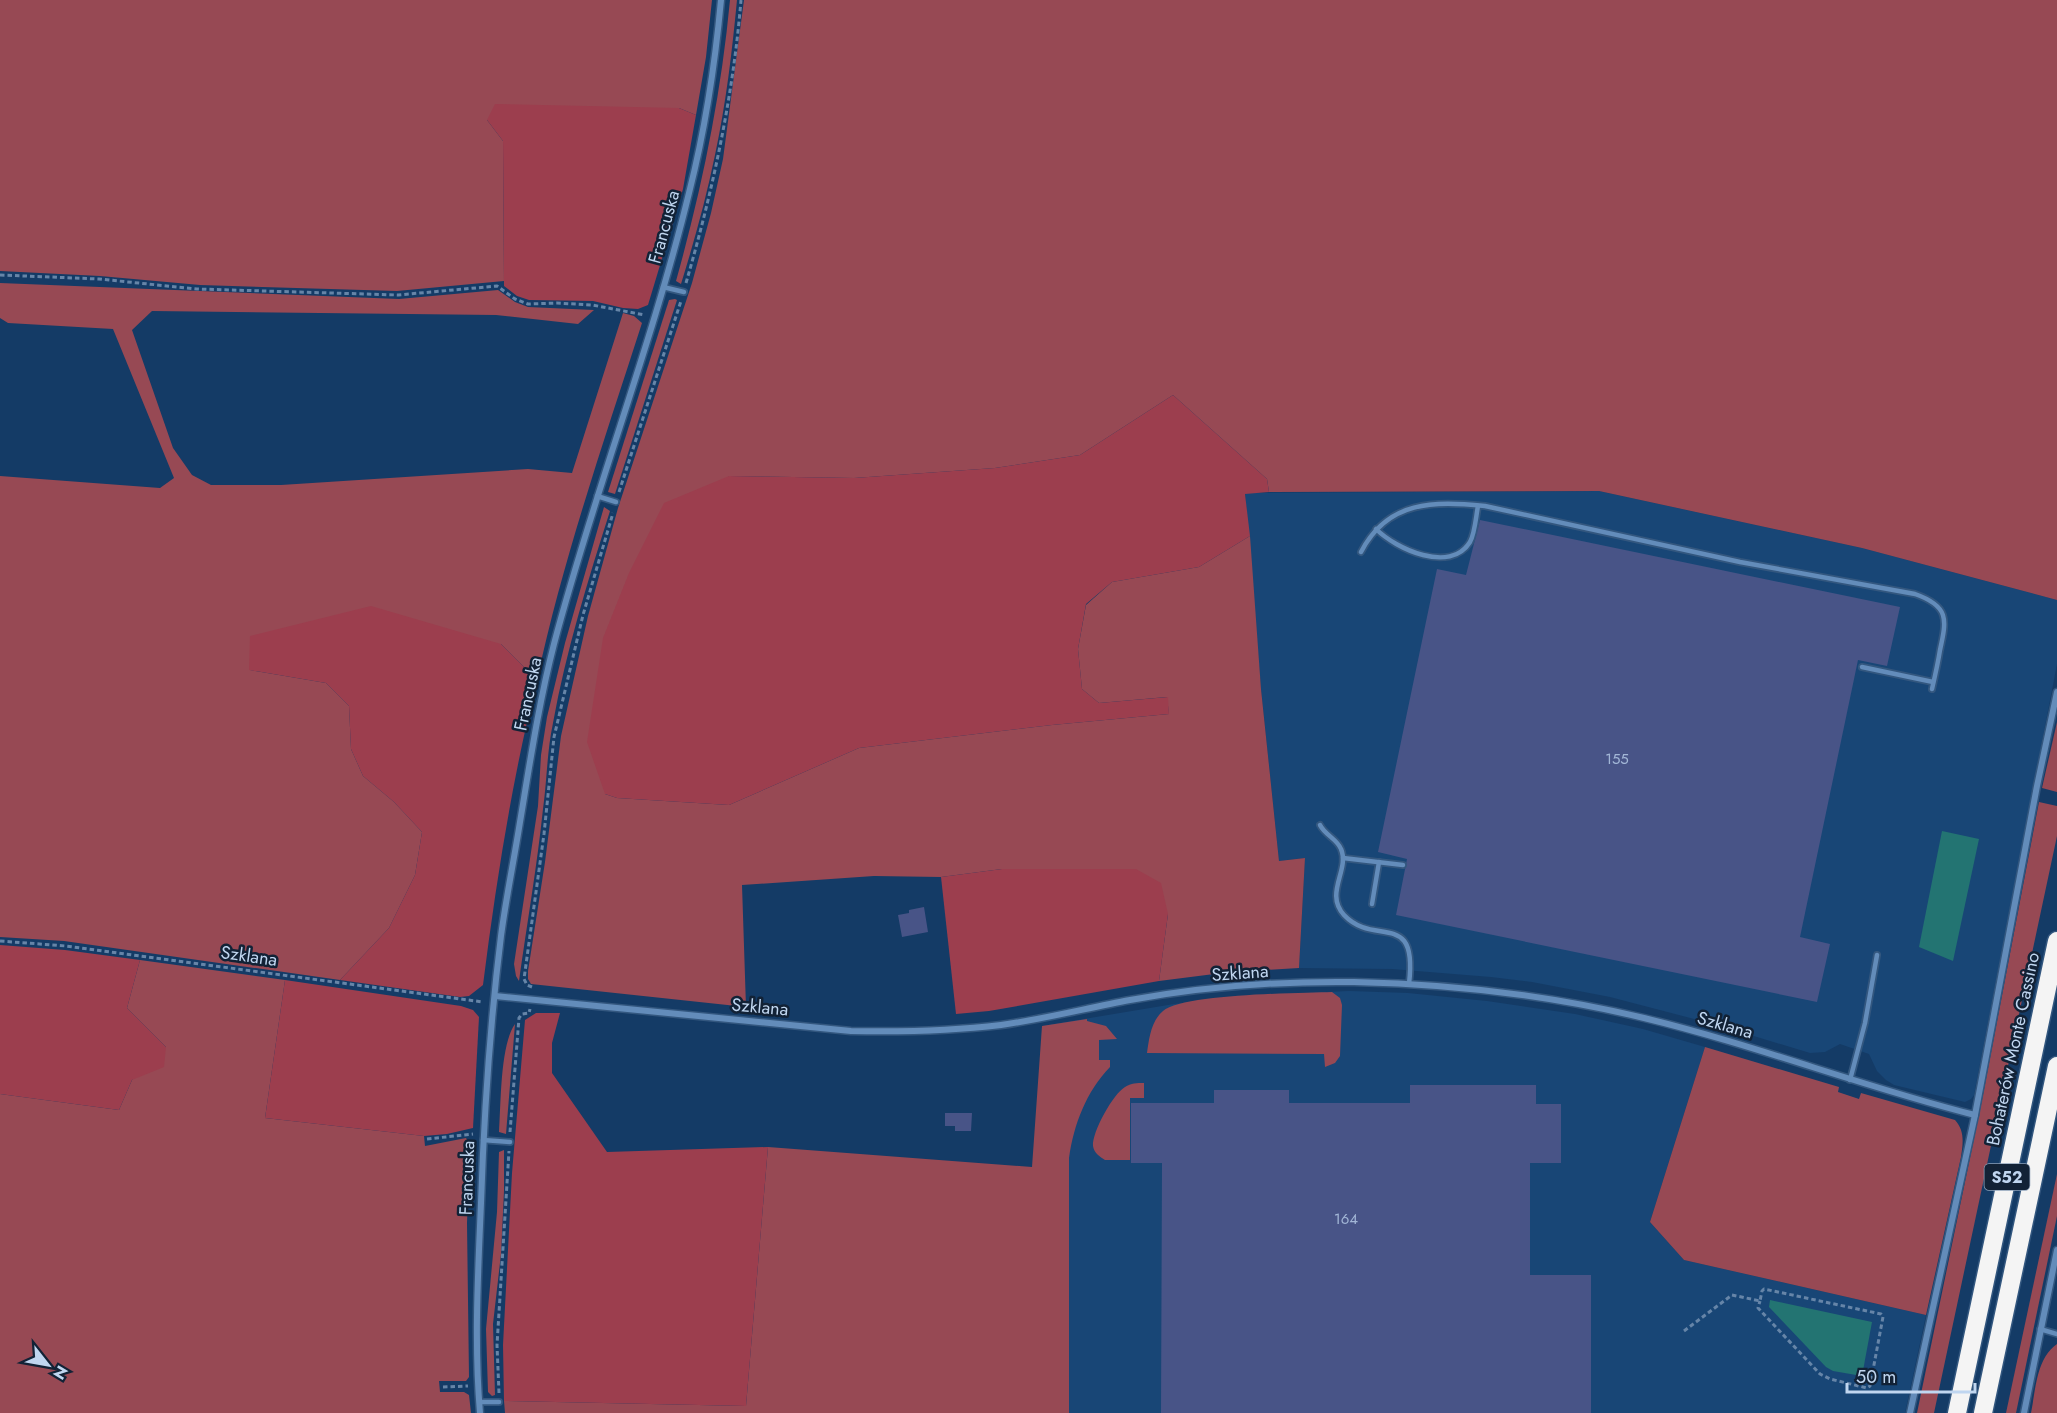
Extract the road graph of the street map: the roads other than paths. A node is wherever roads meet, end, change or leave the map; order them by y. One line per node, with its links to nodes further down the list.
1 (721, 0): 2 (street, Francuska)
2 (663, 286): 3 (lane); 4 (street, Francuska)
3 (684, 292)
4 (597, 496): 5 (lane); 19 (street, Francuska)
5 (616, 502)
6 (1478, 506): 7 (lane); 7 (lane); 9 (lane)
7 (1376, 529): 8 (lane)
8 (1361, 552)
9 (1862, 667)
10 (2057, 692): 22 (street)
11 (1320, 825): 12 (lane)
12 (1343, 858): 13 (lane); 18 (lane)
13 (1379, 862): 14 (lane); 15 (lane)
14 (1403, 865)
15 (1371, 904)
16 (2057, 941): 32 (highway, Bohaterów Monte Cassino / S52)
17 (1877, 955): 21 (lane)
18 (1409, 984): 19 (street, Szklana); 21 (street, Szklana)
19 (494, 1000): 23 (street, Francuska)
20 (2057, 1066): 33 (highway, S52)
21 (1850, 1080): 22 (street, Szklana)
22 (1975, 1115): 31 (street)
23 (483, 1138): 24 (lane); 28 (street, Francuska)
24 (510, 1142)
25 (2057, 1250): 26 (street)
26 (2040, 1329): 27 (lane); 34 (street)
27 (2057, 1334)
28 (479, 1402): 29 (lane); 30 (street, Francuska)
29 (499, 1402)
30 (480, 1413)
31 (1910, 1413)
32 (1957, 1413)
33 (1983, 1413)
34 (2025, 1413)

